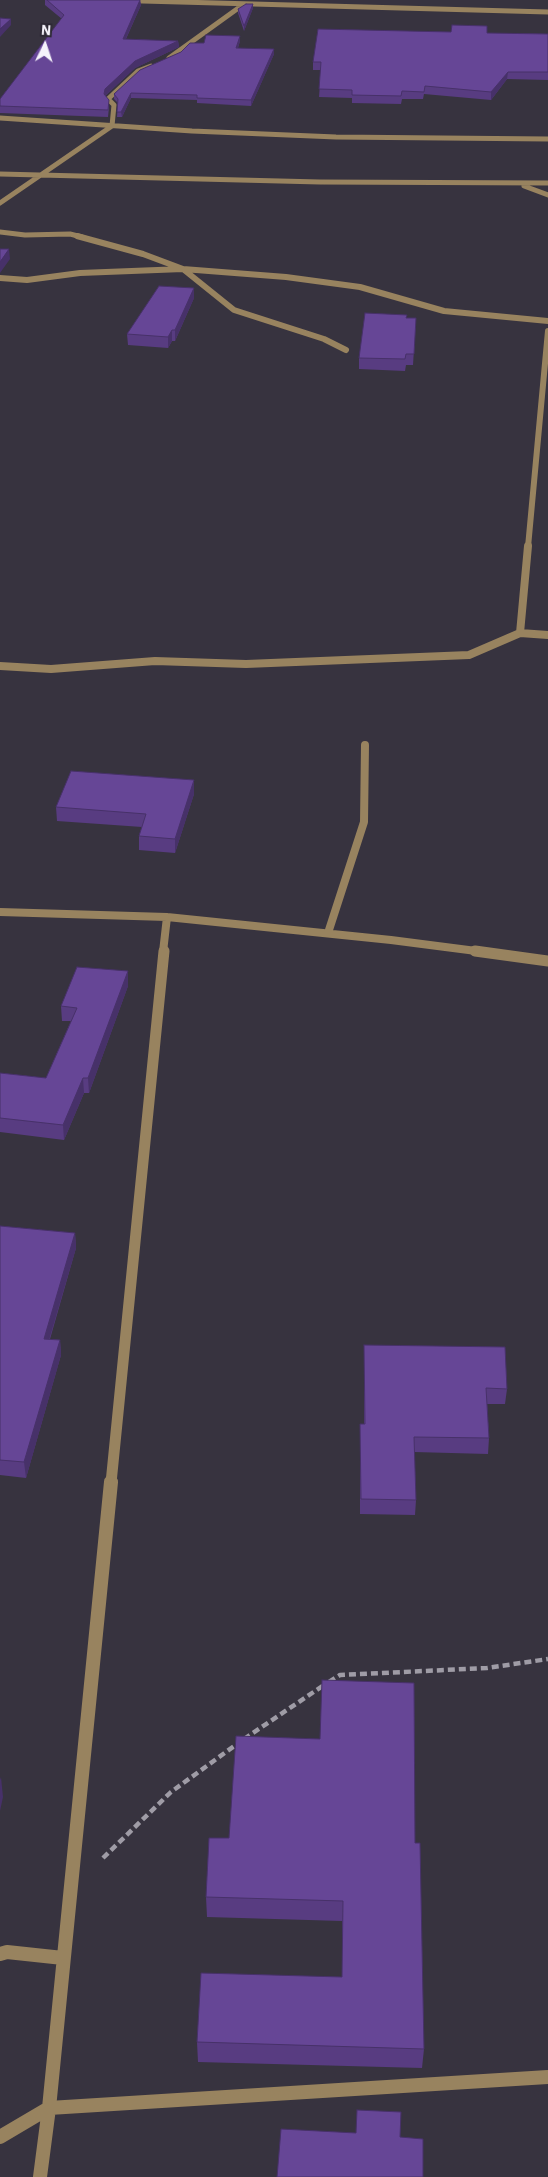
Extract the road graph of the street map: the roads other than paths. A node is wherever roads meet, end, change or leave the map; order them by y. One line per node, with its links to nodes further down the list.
1 (106, 0): 3 (street)
2 (248, 0): 3 (street)
3 (244, 4): 4 (street); 5 (street)
4 (548, 12)
5 (166, 60)
6 (160, 63): 8 (street)
7 (0, 118): 8 (street)
8 (112, 126): 9 (street); 11 (street)
9 (548, 139)
10 (0, 174): 11 (street)
11 (41, 175): 12 (street); 15 (street)
12 (516, 183): 13 (street); 14 (street)
13 (548, 183)
14 (548, 195)
15 (0, 203)
16 (0, 232): 17 (street)
17 (183, 269): 18 (street); 19 (street); 21 (street)
18 (0, 278)
19 (548, 321)
20 (548, 331): 22 (street)
21 (346, 350)
22 (520, 633): 23 (street); 24 (street)
23 (548, 635)
24 (0, 666)
25 (365, 745): 28 (street)
26 (0, 912): 27 (street)
27 (167, 917): 28 (street); 31 (street)
28 (328, 933): 29 (street)
29 (548, 961)
30 (0, 1954): 31 (street)
31 (63, 1958): 33 (street)
32 (548, 2077): 33 (street)
33 (49, 2108): 34 (street); 35 (street)
34 (0, 2137)
35 (40, 2177)

